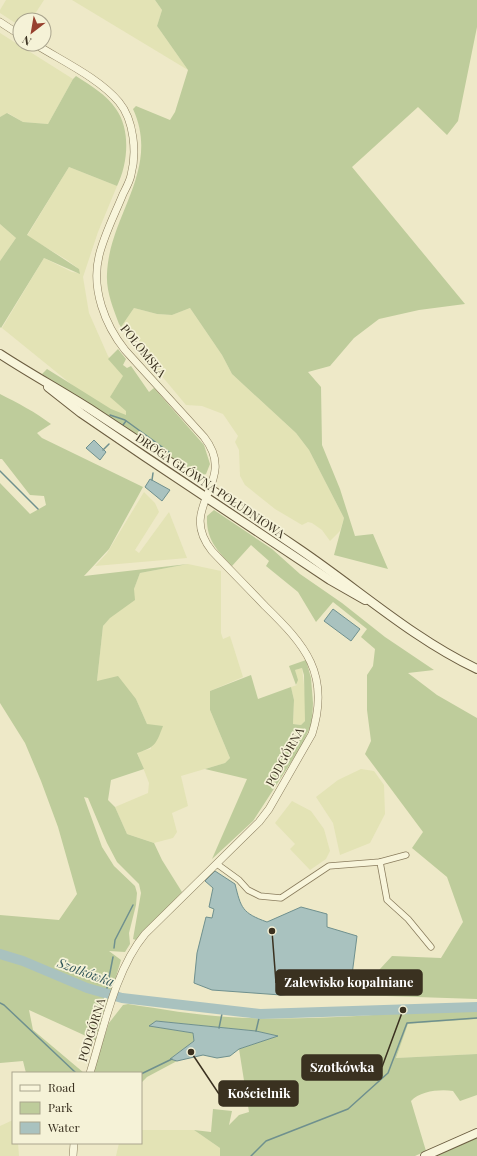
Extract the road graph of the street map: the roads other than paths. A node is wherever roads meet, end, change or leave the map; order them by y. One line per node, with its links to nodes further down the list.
1 (0, 22): 2 (street)
2 (12, 30)
3 (48, 52): 6 (street, POŁOMSKA)
4 (0, 354): 5 (main road, DROGA GŁÓWNA POŁUDNIOWA)
5 (39, 380): 6 (main road, DROGA GŁÓWNA POŁUDNIOWA); 7 (main road, DROGA GŁÓWNA POŁUDNIOWA)
6 (209, 488): 7 (street, POŁOMSKA); 9 (main road, DROGA GŁÓWNA POŁUDNIOWA)
7 (207, 497): 8 (street, POŁOMSKA); 9 (main road, DROGA GŁÓWNA POŁUDNIOWA)
8 (234, 573): 13 (street, PODGÓRNA)
9 (373, 604): 10 (main road, DROGA GŁÓWNA POŁUDNIOWA)
10 (477, 669)
11 (406, 855): 12 (street)
12 (380, 862): 13 (street); 14 (street)
13 (217, 864): 15 (street, PODGÓRNA)
14 (431, 947)
15 (90, 1072)
16 (477, 1133): 19 (main road)
17 (74, 1144): 18 (street)
18 (73, 1156)
19 (425, 1156)

